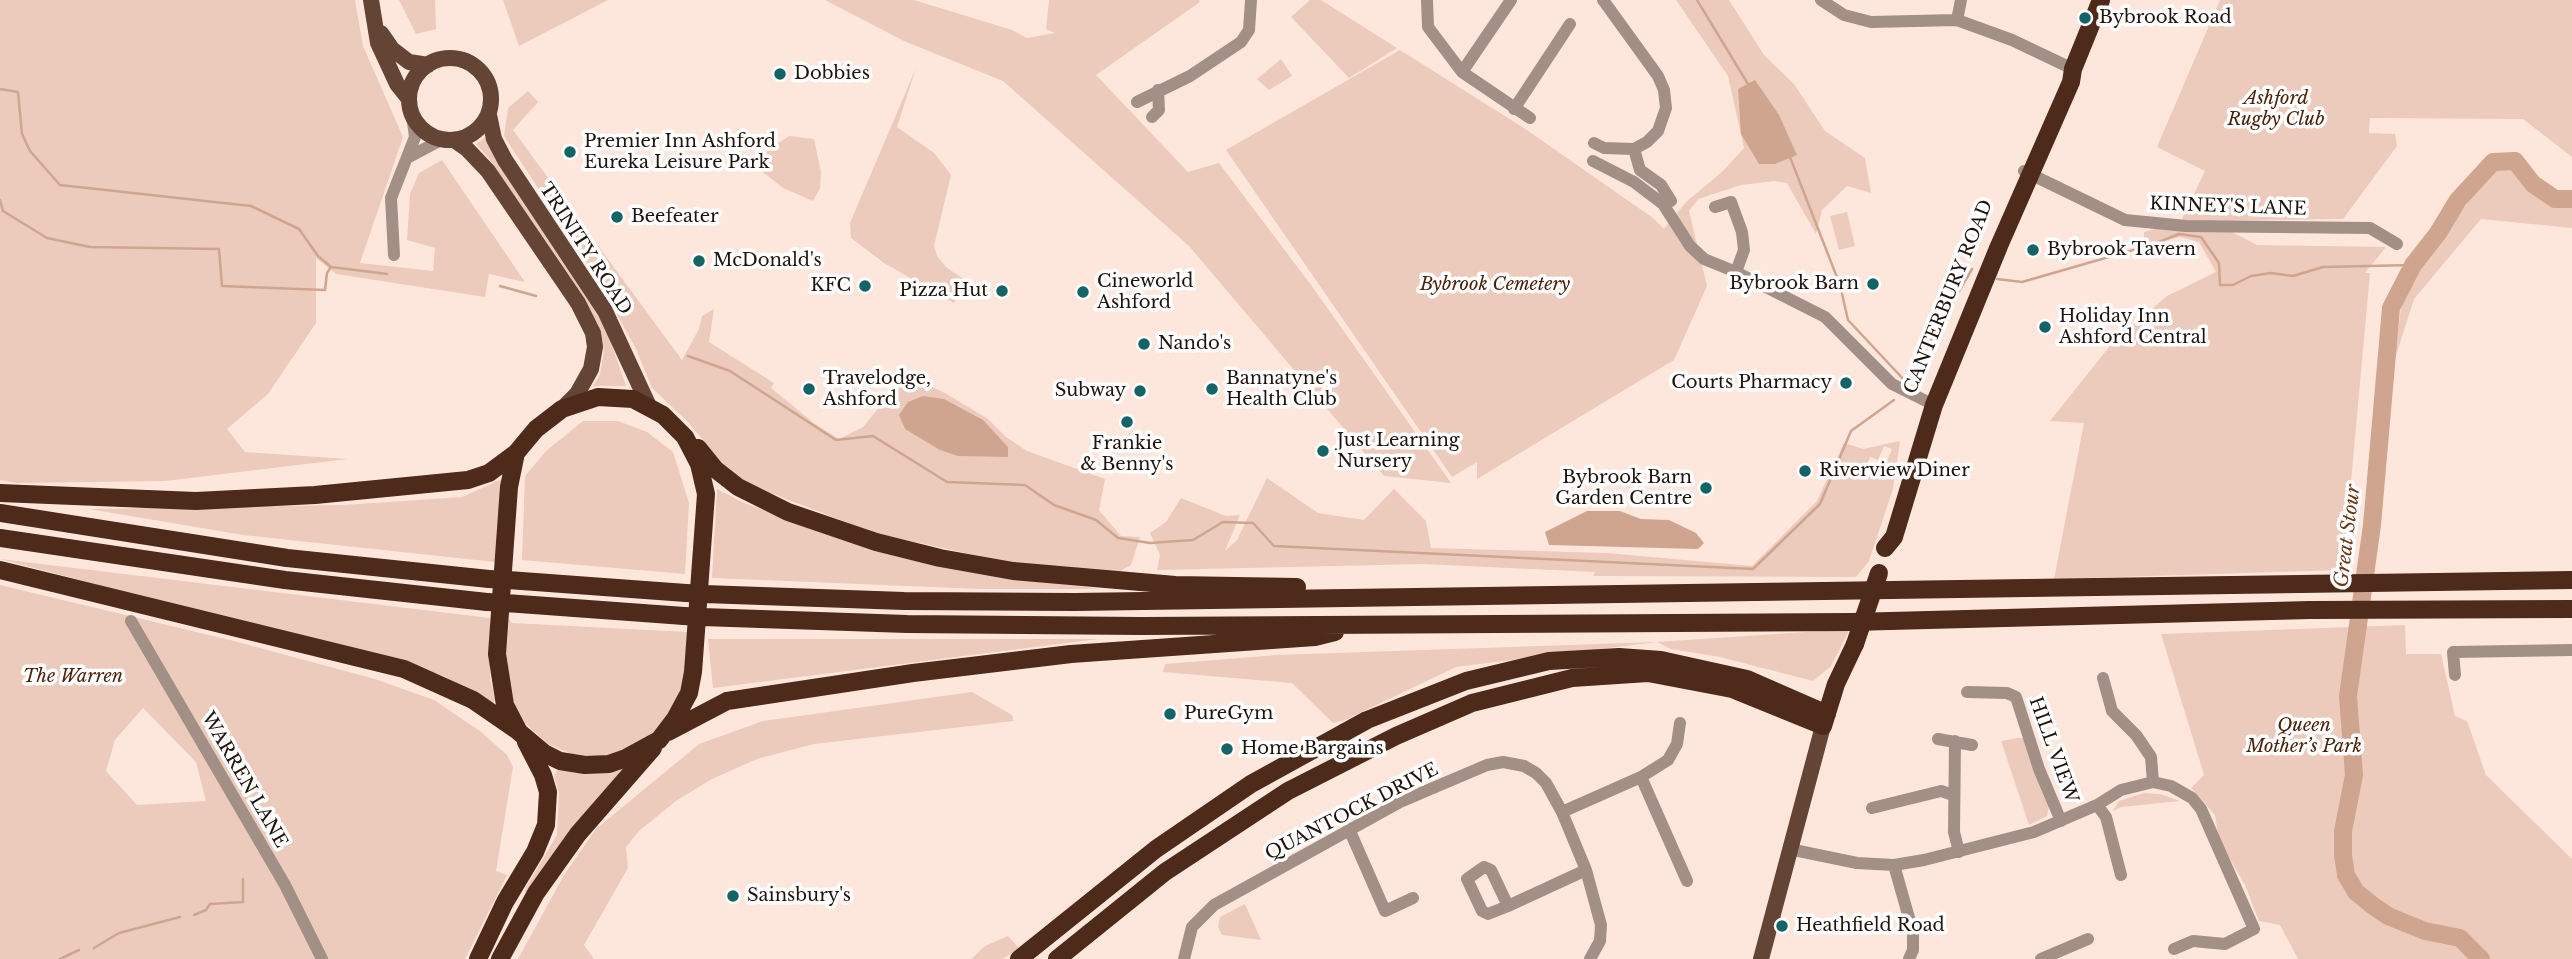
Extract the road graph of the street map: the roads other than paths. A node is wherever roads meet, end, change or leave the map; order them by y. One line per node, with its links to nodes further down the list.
1 (371, 0): 9 (main road, TRINITY ROAD)
2 (1251, 0): 15 (street)
3 (1427, 0): 14 (street)
4 (1511, 0): 14 (street)
5 (1604, 0): 24 (street)
6 (1821, 0): 10 (street)
7 (1961, 0): 10 (street)
8 (2101, 0): 13 (highway, CANTERBURY ROAD)
9 (373, 19): 12 (main road, TRINITY ROAD); 17 (main road, TRINITY ROAD)
10 (1957, 20): 13 (street)
11 (1570, 24): 18 (street)
12 (428, 65): 17 (main road); 19 (main road, TRINITY ROAD)
13 (2073, 69): 27 (highway, CANTERBURY ROAD)
14 (1462, 72): 18 (street)
15 (1158, 90): 16 (street); 20 (street)
16 (1137, 102)
17 (411, 107): 22 (main road, TRINITY ROAD); 25 (street)
18 (1514, 109): 21 (street)
19 (489, 115): 22 (main road); 34 (main road, TRINITY ROAD)
20 (1152, 117)
21 (1530, 118)
22 (448, 140): 25 (street); 35 (main road, TRINITY ROAD)
23 (1594, 144): 24 (street)
24 (1634, 149): 28 (street)
25 (409, 157): 31 (street)
26 (1593, 161): 32 (street)
27 (2027, 172): 30 (street, KINNEY'S LANE); 33 (highway, CANTERBURY ROAD)
28 (1671, 201)
29 (1714, 207): 32 (street)
30 (2397, 244)
31 (394, 255)
32 (1736, 272): 33 (street)
33 (1924, 401): 50 (highway, CANTERBURY ROAD, bridge)
34 (648, 404): 35 (highway); 36 (highway)
35 (562, 408): 37 (highway)
36 (685, 437): 43 (highway); 56 (highway)
37 (516, 453): 38 (highway); 55 (highway)
38 (0, 493)
39 (0, 513): 43 (highway, bridge)
40 (0, 538): 46 (highway, bridge)
41 (0, 570): 55 (highway)
42 (2572, 580): 43 (highway)
43 (1373, 597)
44 (2572, 609): 46 (highway)
45 (131, 621): 78 (street, WARREN LANE)
46 (1358, 625): 56 (highway)
47 (2572, 650): 48 (street)
48 (2455, 674)
49 (2103, 678): 61 (street)
50 (1836, 684): 52 (highway); 53 (highway, CANTERBURY ROAD)
51 (1967, 692): 66 (street, HILL VIEW)
52 (1799, 699): 53 (highway); 81 (highway)
53 (1825, 720): 68 (main road, CANTERBURY ROAD); 82 (highway)
54 (1680, 723): 60 (street)
55 (522, 736): 56 (highway); 79 (highway)
56 (663, 737): 80 (highway)
57 (1938, 739): 58 (street)
58 (1955, 741): 59 (street); 62 (street)
59 (1972, 745)
60 (1641, 777): 65 (street); 73 (street)
61 (2152, 782): 63 (street); 77 (street)
62 (1954, 795): 64 (street); 69 (street)
63 (2097, 805): 66 (street); 72 (street)
64 (1872, 808)
65 (1562, 812): 67 (street, QUANTOCK DRIVE); 71 (street, QUANTOCK DRIVE)
66 (2061, 821): 69 (street)
67 (1349, 830): 74 (street); 83 (street, QUANTOCK DRIVE)
68 (1790, 849): 70 (street); 85 (main road, CANTERBURY ROAD)
69 (1959, 852): 70 (street)
70 (1894, 865): 86 (street)
71 (1586, 870): 75 (street); 84 (street, QUANTOCK DRIVE)
72 (2121, 875)
73 (1687, 881)
74 (1413, 898)
75 (1508, 906)
76 (2088, 939): 87 (street)
77 (2174, 949)
78 (322, 959)
79 (478, 959)
80 (500, 959)
81 (1019, 959)
82 (1057, 959)
83 (1184, 959)
84 (1590, 959)
85 (1761, 959)
86 (1909, 959)
87 (2041, 959)

